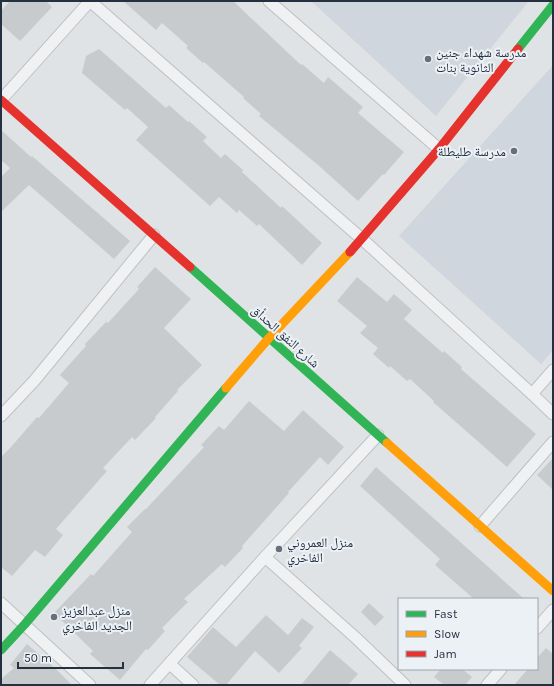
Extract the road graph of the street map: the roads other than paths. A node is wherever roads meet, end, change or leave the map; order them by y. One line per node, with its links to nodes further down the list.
1 (90, 1): 4 (street); 7 (street)
2 (269, 1): 5 (street)
3 (553, 5): 5 (street)
4 (1, 100): 6 (street, شارع النفق الحدأق)
5 (438, 149): 7 (street)
6 (154, 235): 8 (street, شارع النفق الحدأق); 12 (street)
7 (362, 239): 8 (street); 10 (street)
8 (269, 338): 13 (street, شارع النفق الحدأق); 20 (street)
9 (553, 370): 10 (street)
10 (532, 394): 11 (street)
11 (553, 414)
12 (1, 416)
13 (378, 435): 15 (street, شارع النفق الحدأق); 16 (street)
14 (553, 442): 15 (street)
15 (480, 526): 17 (street, شارع النفق الحدأق)
16 (265, 557): 23 (street); 28 (street)
17 (553, 591)
18 (1, 603): 20 (street)
19 (553, 610): 21 (street)
20 (25, 624): 22 (street); 25 (street)
21 (538, 627)
22 (1, 650)
23 (170, 664): 26 (street); 27 (street)
24 (500, 670): 29 (street)
25 (90, 685)
26 (150, 685)
27 (193, 685)
28 (405, 685)
29 (487, 685)

